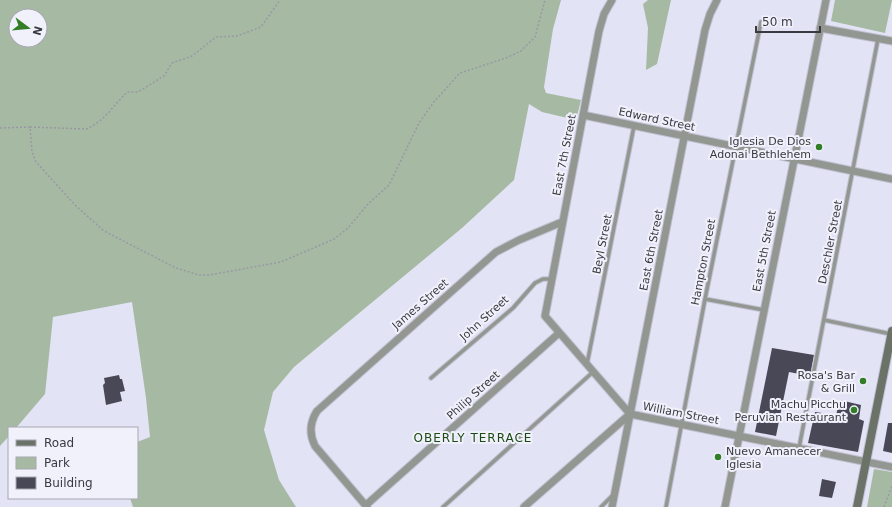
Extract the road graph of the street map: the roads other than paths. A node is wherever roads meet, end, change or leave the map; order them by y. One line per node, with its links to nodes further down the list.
1 (612, 0): 8 (street, East 7th Street)
2 (717, 0): 10 (street, East 6th Street)
3 (826, 0): 5 (street, East 5th Street)
4 (761, 22): 11 (lane, Hampton Street)
5 (820, 28): 6 (street); 12 (street, East 5th Street)
6 (878, 39): 7 (street); 13 (lane, Deschler Street)
7 (892, 41)
8 (583, 115): 9 (street, Edward Street); 15 (street, East 7th Street)
9 (634, 126): 10 (street, Edward Street); 22 (lane, Beyl Street)
10 (684, 136): 11 (street, Edward Street); 25 (street, East 6th Street)
11 (735, 147): 12 (street, Edward Street); 17 (lane, Hampton Street)
12 (794, 159): 13 (street, Edward Street); 18 (street, East 5th Street)
13 (852, 171): 14 (street, Edward Street); 19 (lane, Deschler Street)
14 (892, 179)
15 (562, 222): 16 (street, East 7th Street); 32 (street, James Street)
16 (552, 279): 21 (street, East 7th Street); 24 (lane, John Street)
17 (705, 298): 18 (lane); 26 (lane, Hampton Street)
18 (764, 310): 27 (street, East 5th Street)
19 (824, 320): 20 (lane); 28 (lane, Deschler Street)
20 (892, 332): 29 (main road)
21 (559, 333): 22 (street); 32 (street, Philip Street)
22 (587, 365): 23 (street)
23 (593, 372): 25 (street); 33 (lane)
24 (431, 378)
25 (630, 414): 26 (street, William Street); 31 (street, East 6th Street); 34 (street, William Street)
26 (681, 424): 27 (street, William Street); 37 (lane, Hampton Street)
27 (739, 436): 28 (street, William Street); 38 (street, East 5th Street)
28 (799, 448): 29 (street, William Street)
29 (866, 462): 30 (street, William Street); 39 (main road)
30 (892, 467)
31 (615, 494): 35 (lane); 36 (street, East 6th Street)
32 (366, 506)
33 (443, 507)
34 (524, 507)
35 (601, 507)
36 (612, 507)
37 (666, 507)
38 (725, 507)
39 (857, 507)

